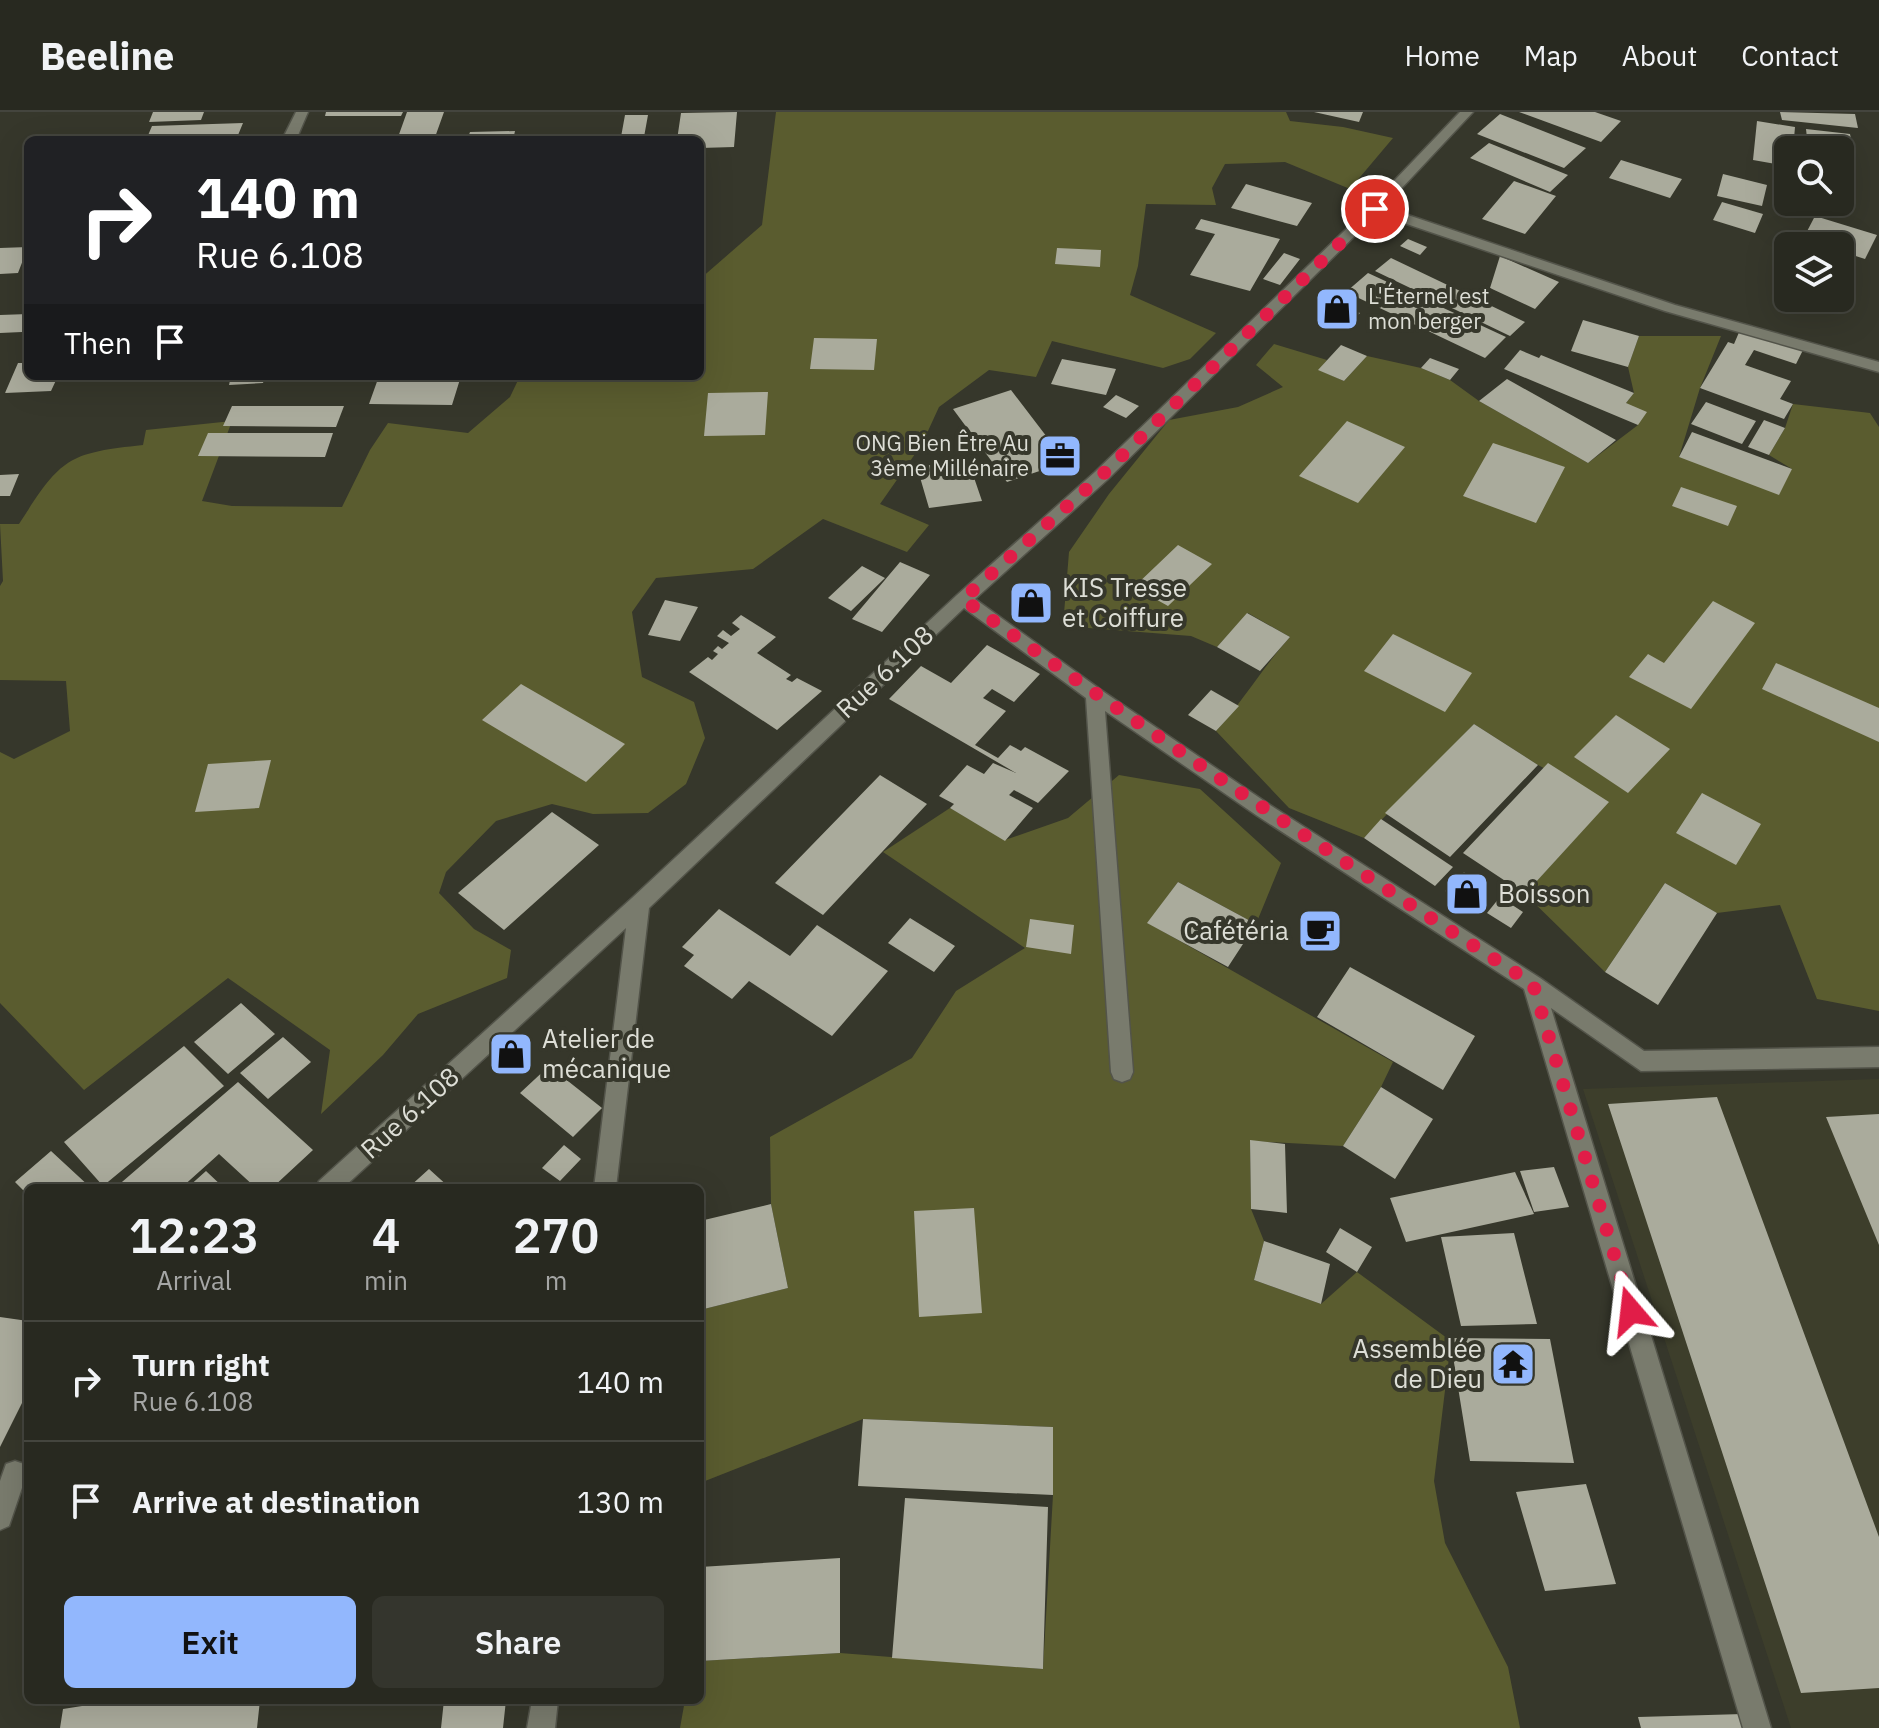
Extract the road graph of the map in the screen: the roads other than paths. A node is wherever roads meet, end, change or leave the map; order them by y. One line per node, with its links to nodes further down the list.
1 (302, 112): 3 (street)
2 (1467, 112): 4 (street, Rue 6.108)
3 (291, 136)
4 (1375, 209): 5 (street); 6 (street, Rue 6.108)
5 (1879, 367)
6 (963, 599): 7 (street); 8 (street, Rue 6.108)
7 (1095, 695): 9 (street); 11 (street)
8 (639, 904): 12 (street, Rue 6.108); 13 (street)
9 (1533, 984): 10 (street); 18 (street)
10 (1879, 1057)
11 (1122, 1072)
12 (331, 1184)
13 (605, 1184)
14 (14, 1474): 15 (street)
15 (0, 1517)
16 (544, 1704): 17 (street)
17 (541, 1728)
18 (1757, 1728)

